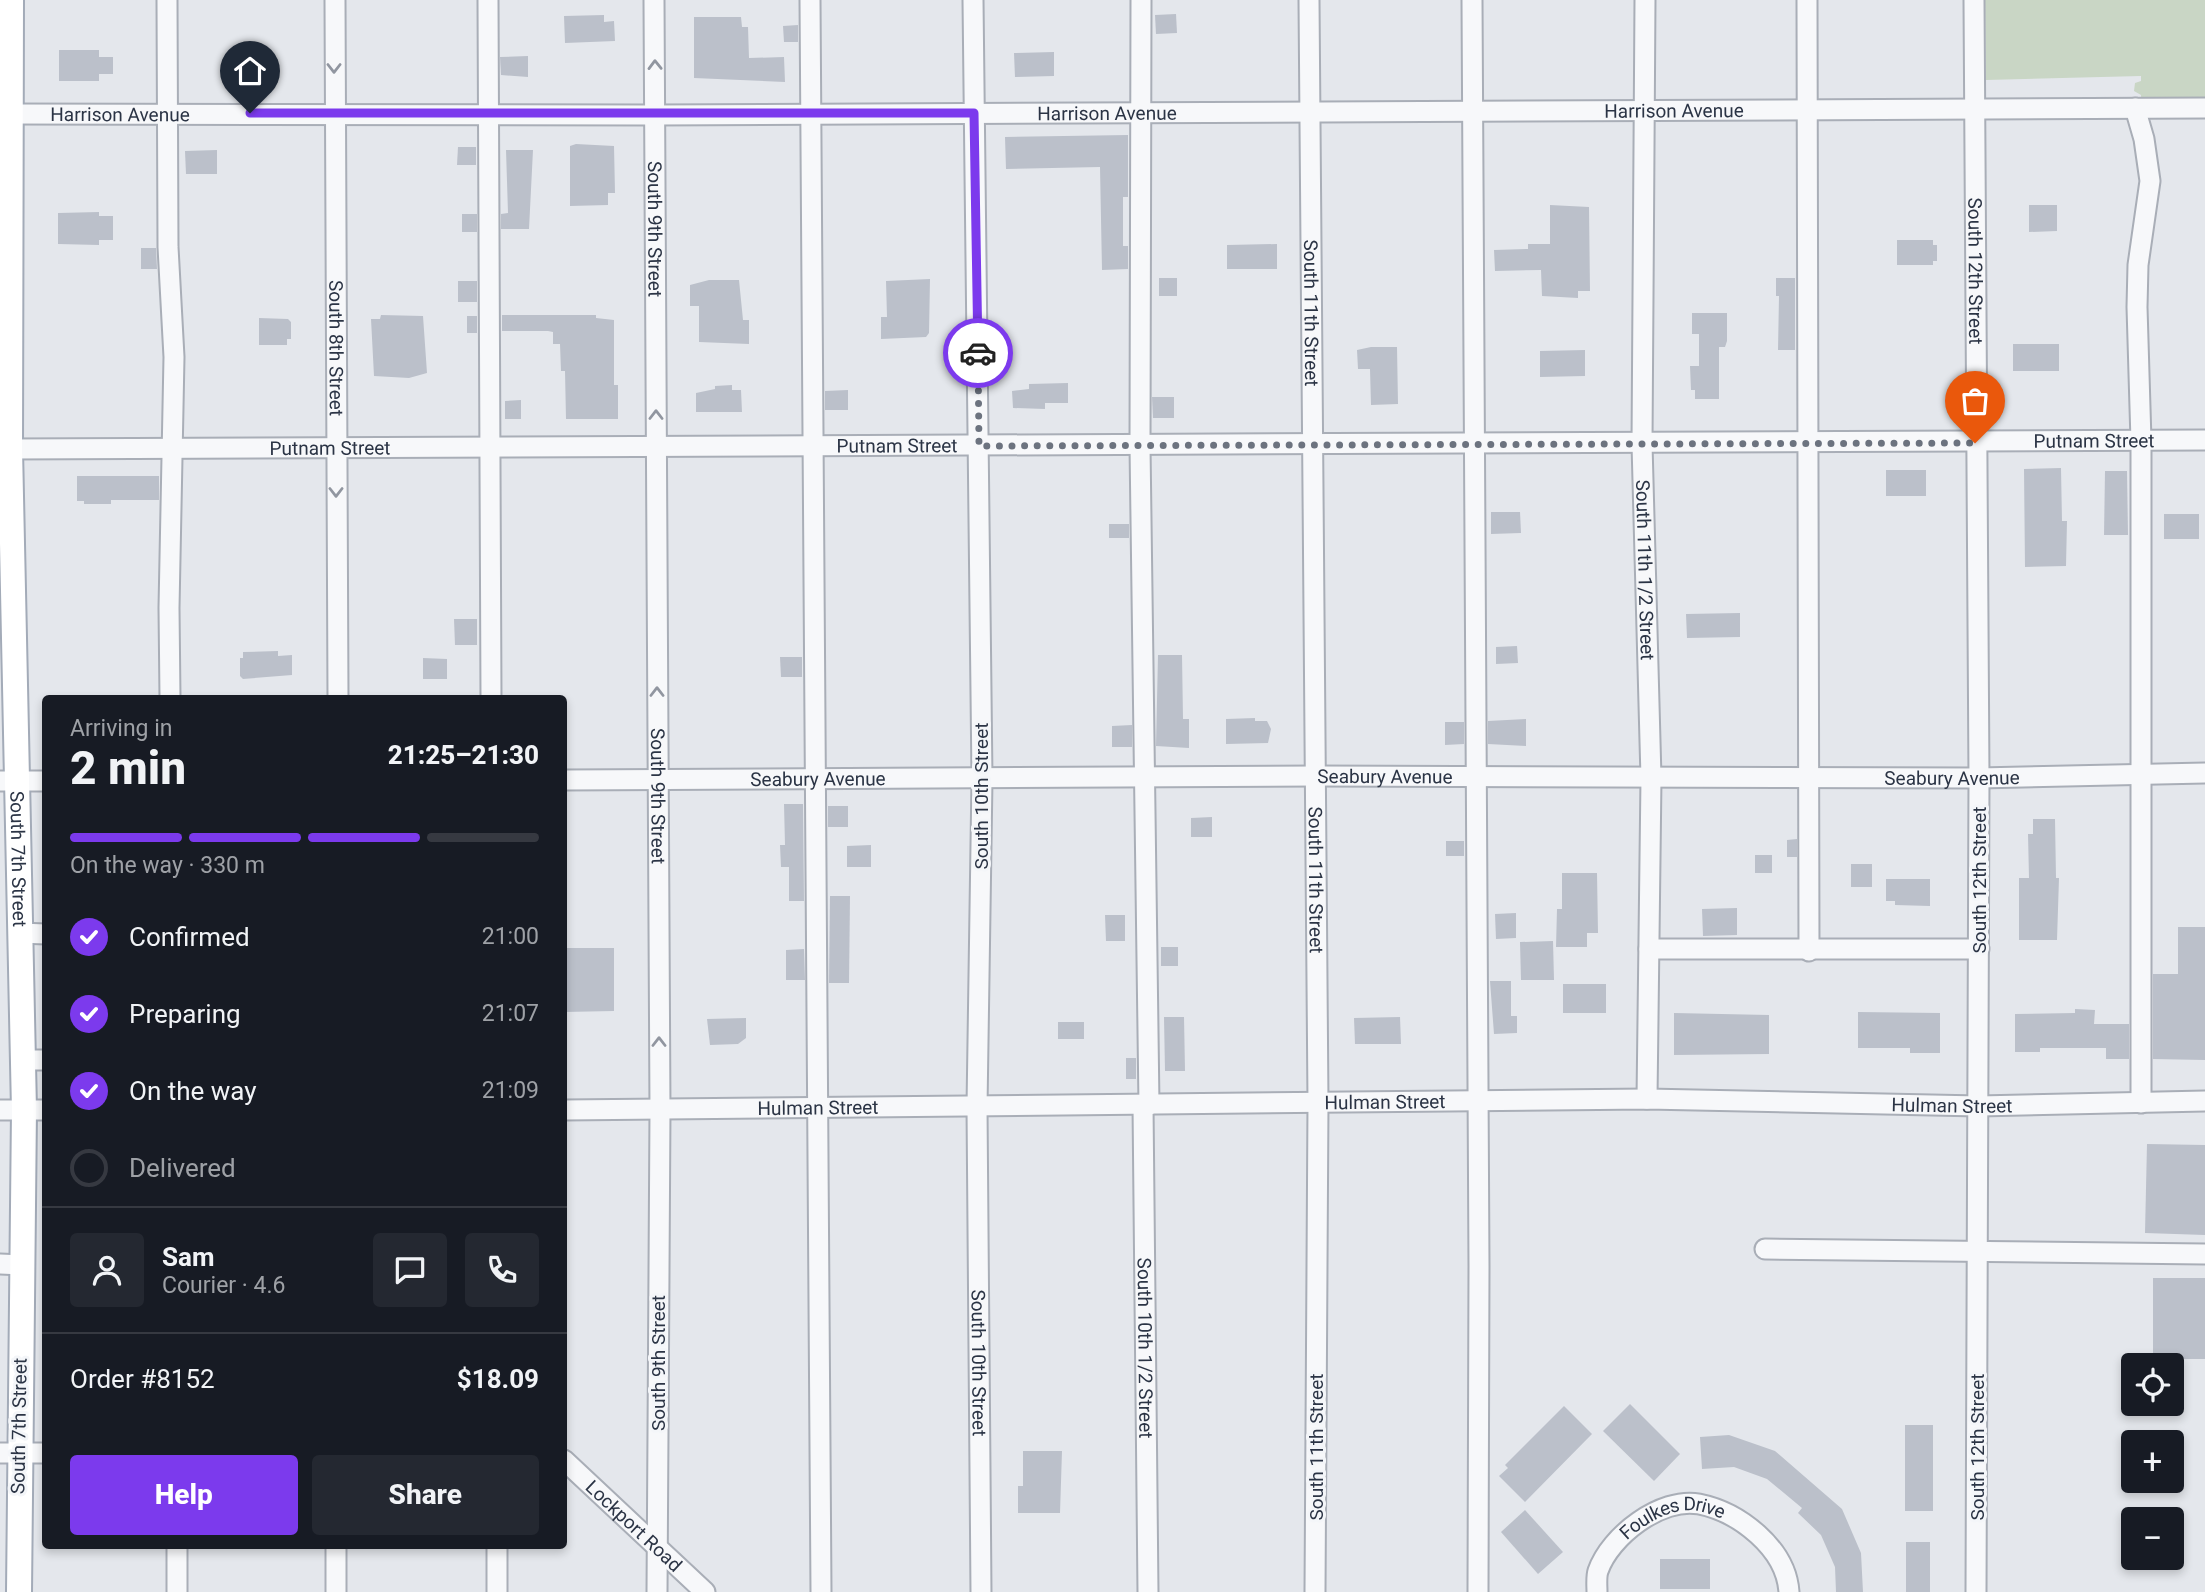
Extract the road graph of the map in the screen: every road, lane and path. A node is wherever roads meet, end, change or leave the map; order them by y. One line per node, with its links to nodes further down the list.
1 (11, 0): 26 (main road, South 7th Street)
2 (167, 0): 22 (street)
3 (335, 0): 23 (street, South 8th Street, one-way to 23)
4 (488, 0): 24 (street)
5 (654, 0): 28 (street, South 9th Street, one-way to 5)
6 (810, 0): 27 (street)
7 (973, 0): 25 (street, South 10th Street)
8 (1142, 0): 21 (street, South 10th 1/2 Street)
9 (1309, 0): 18 (street, South 11th Street)
10 (1472, 0): 19 (street)
11 (1645, 0): 20 (street, South 11th 1/2 Street)
12 (1807, 0): 17 (street)
13 (1974, 0): 14 (street, South 12th Street)
14 (1973, 108): 15 (street, Harrison Avenue); 17 (street, Harrison Avenue); 32 (street, South 12th Street)
15 (2135, 108): 16 (street, Harrison Avenue); 31 (street)
16 (2205, 108)
17 (1808, 109): 20 (street, Harrison Avenue); 34 (street)
18 (1311, 110): 19 (street, Harrison Avenue); 21 (street, Harrison Avenue); 35 (street, South 11th Street)
19 (1473, 110): 20 (street, Harrison Avenue); 36 (street)
20 (1646, 110): 33 (street, South 11th 1/2 Street)
21 (1142, 111): 25 (street, Harrison Avenue); 38 (street, South 10th 1/2 Street)
22 (167, 113): 23 (street, Harrison Avenue); 26 (street, Harrison Avenue); 44 (street)
23 (334, 113): 24 (street, Harrison Avenue); 41 (street, South 8th Street)
24 (488, 113): 28 (street, Harrison Avenue); 42 (street)
25 (974, 113): 27 (street, Harrison Avenue); 37 (street, South 10th Street)
26 (10, 114): 29 (main road, South 7th Street)
27 (811, 114): 28 (street, Harrison Avenue); 40 (street)
28 (656, 115): 39 (street, South 9th Street, one-way to 28)
29 (5, 337): 43 (main road, South 7th Street)
30 (2205, 440): 31 (street, Putnam Street)
31 (2141, 441): 32 (street, Putnam Street); 49 (street)
32 (1975, 443): 34 (street, Putnam Street); 55 (street, South 12th Street)
33 (1643, 444): 34 (street, Putnam Street); 36 (street, Putnam Street); 53 (street, South 11th 1/2 Street)
34 (1808, 444): 54 (street)
35 (1311, 445): 36 (street, Putnam Street); 38 (street, Putnam Street); 50 (street, South 11th Street)
36 (1475, 445): 52 (street)
37 (979, 446): 38 (street, Putnam Street); 40 (street, Putnam Street); 57 (street, South 10th Street)
38 (1140, 446): 51 (street, South 10th 1/2 Street)
39 (656, 447): 40 (street, Putnam Street); 42 (street, Putnam Street); 59 (street, South 9th Street, one-way to 39)
40 (812, 447): 56 (street)
41 (336, 448): 42 (street, Putnam Street); 44 (street, Putnam Street); 46 (street, South 8th Street, one-way to 46)
42 (490, 448): 47 (street)
43 (10, 449): 44 (street, Putnam Street); 60 (main road, South 7th Street)
44 (172, 449): 45 (street)
45 (170, 695)
46 (338, 695)
47 (491, 695)
48 (2205, 773): 49 (street, Seabury Avenue)
49 (2140, 775): 55 (street, Seabury Avenue); 71 (street)
50 (1316, 776): 51 (street, Seabury Avenue); 52 (street, Seabury Avenue); 72 (street, South 11th Street)
51 (1143, 777): 57 (street, Seabury Avenue); 73 (street, South 10th 1/2 Street)
52 (1476, 777): 53 (street, Seabury Avenue); 69 (street)
53 (1651, 778): 54 (street, Seabury Avenue); 64 (street, South 11th 1/2 Street)
54 (1809, 778): 55 (street, Seabury Avenue); 66 (street)
55 (1979, 778): 65 (street, South 12th Street)
56 (816, 779): 57 (street, Seabury Avenue); 59 (street, Seabury Avenue); 76 (street)
57 (982, 779): 75 (street, South 10th Street)
58 (567, 780): 59 (street, Seabury Avenue)
59 (657, 780): 79 (street, South 9th Street, one-way to 59)
60 (9, 781): 61 (street); 62 (main road, South 7th Street)
61 (42, 781)
62 (19, 933): 63 (street); 67 (main road, South 7th Street)
63 (42, 933)
64 (1649, 948): 66 (street); 68 (street, South 11th 1/2 Street)
65 (1979, 950): 66 (street); 74 (street, South 12th Street)
66 (1809, 951)
67 (34, 1060): 77 (main road, South 7th Street)
68 (1647, 1099): 69 (street, Hulman Street); 74 (street, Hulman Street)
69 (1477, 1101): 72 (street, Hulman Street); 101 (street)
70 (2205, 1101): 71 (street, Hulman Street)
71 (2141, 1102): 74 (street, Hulman Street)
72 (1318, 1103): 73 (street, Hulman Street); 100 (street, South 11th Street)
73 (1146, 1105): 75 (street, Hulman Street); 99 (street, South 10th 1/2 Street)
74 (1979, 1106): 81 (street, South 12th Street)
75 (977, 1107): 76 (street, Hulman Street); 98 (street, South 10th Street)
76 (817, 1109): 79 (street, Hulman Street); 97 (street)
77 (23, 1110): 83 (main road, South 7th Street)
78 (567, 1110): 79 (street, Hulman Street)
79 (660, 1110): 87 (street, South 9th Street)
80 (1765, 1249): 81 (street)
81 (1978, 1252): 82 (street); 104 (street, South 12th Street)
82 (2205, 1254)
83 (11, 1264): 84 (main road, South 7th Street)
84 (9, 1453): 85 (street); 91 (main road, South 7th Street)
85 (42, 1453)
86 (567, 1463): 87 (street, Lockport Road)
87 (657, 1545): 95 (street, South 9th Street); 96 (street, Lockport Road)
88 (177, 1549): 92 (street)
89 (336, 1549): 93 (street)
90 (497, 1549): 94 (street)
91 (19, 1592)
92 (177, 1592)
93 (336, 1592)
94 (497, 1592)
95 (657, 1592)
96 (705, 1592)
97 (821, 1592)
98 (981, 1592)
99 (1148, 1592)
100 (1315, 1592)
101 (1478, 1592)
102 (1597, 1592): 103 (street, Foulkes Drive)
103 (1789, 1592)
104 (1976, 1592)

